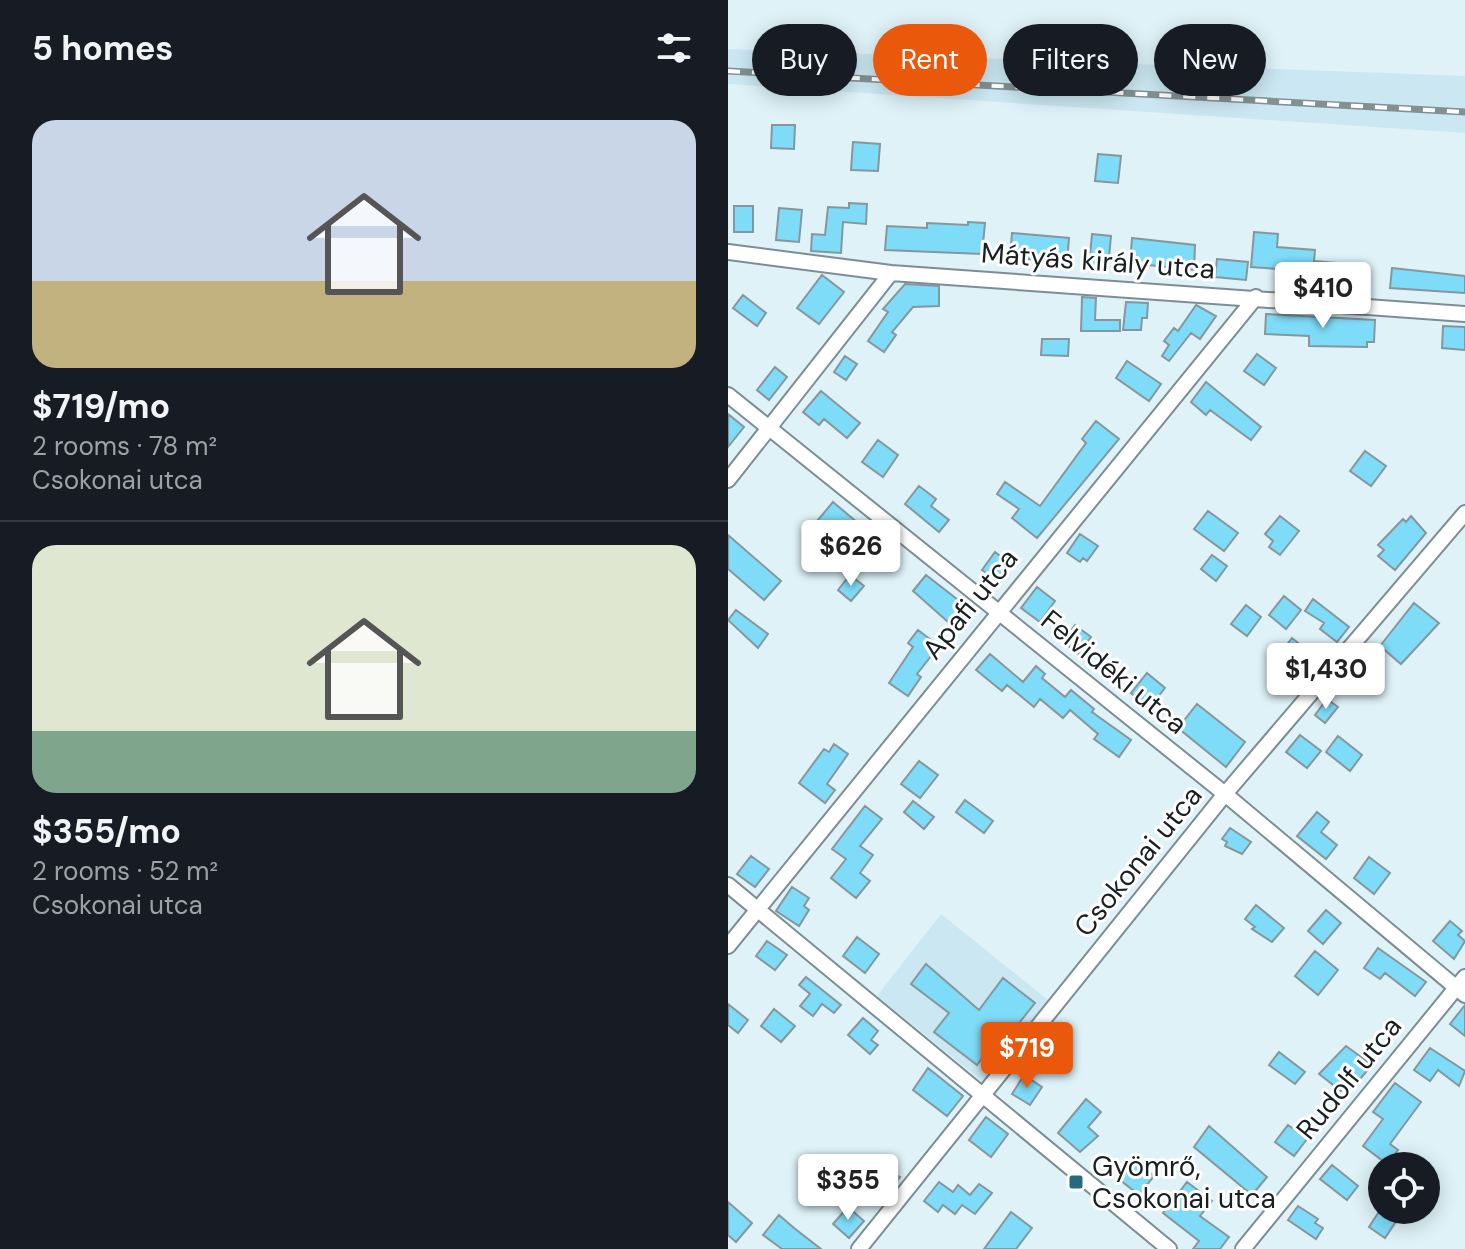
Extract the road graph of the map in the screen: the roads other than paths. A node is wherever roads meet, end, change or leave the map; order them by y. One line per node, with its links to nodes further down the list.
1 (728, 252): 2 (street, Mátyás király utca)
2 (891, 273): 3 (street, Mátyás király utca); 6 (street)
3 (1256, 297): 4 (street, Mátyás király utca); 9 (street, Apafi utca)
4 (1465, 314)
5 (728, 395): 6 (street, Felvidéki utca)
6 (769, 430): 7 (street); 9 (street, Felvidéki utca)
7 (728, 480)
8 (1465, 513): 10 (street, Csokonai utca)
9 (997, 612): 10 (street, Felvidéki utca); 12 (street, Apafi utca)
10 (1225, 794): 14 (street, Felvidéki utca); 15 (street, Csokonai utca)
11 (728, 885): 12 (street)
12 (758, 910): 13 (street, Apafi utca); 15 (street)
13 (728, 946)
14 (1462, 987): 18 (street, Rudolf utca)
15 (982, 1096): 16 (street, Csokonai utca); 17 (street)
16 (859, 1249)
17 (1169, 1249)
18 (1243, 1249)

